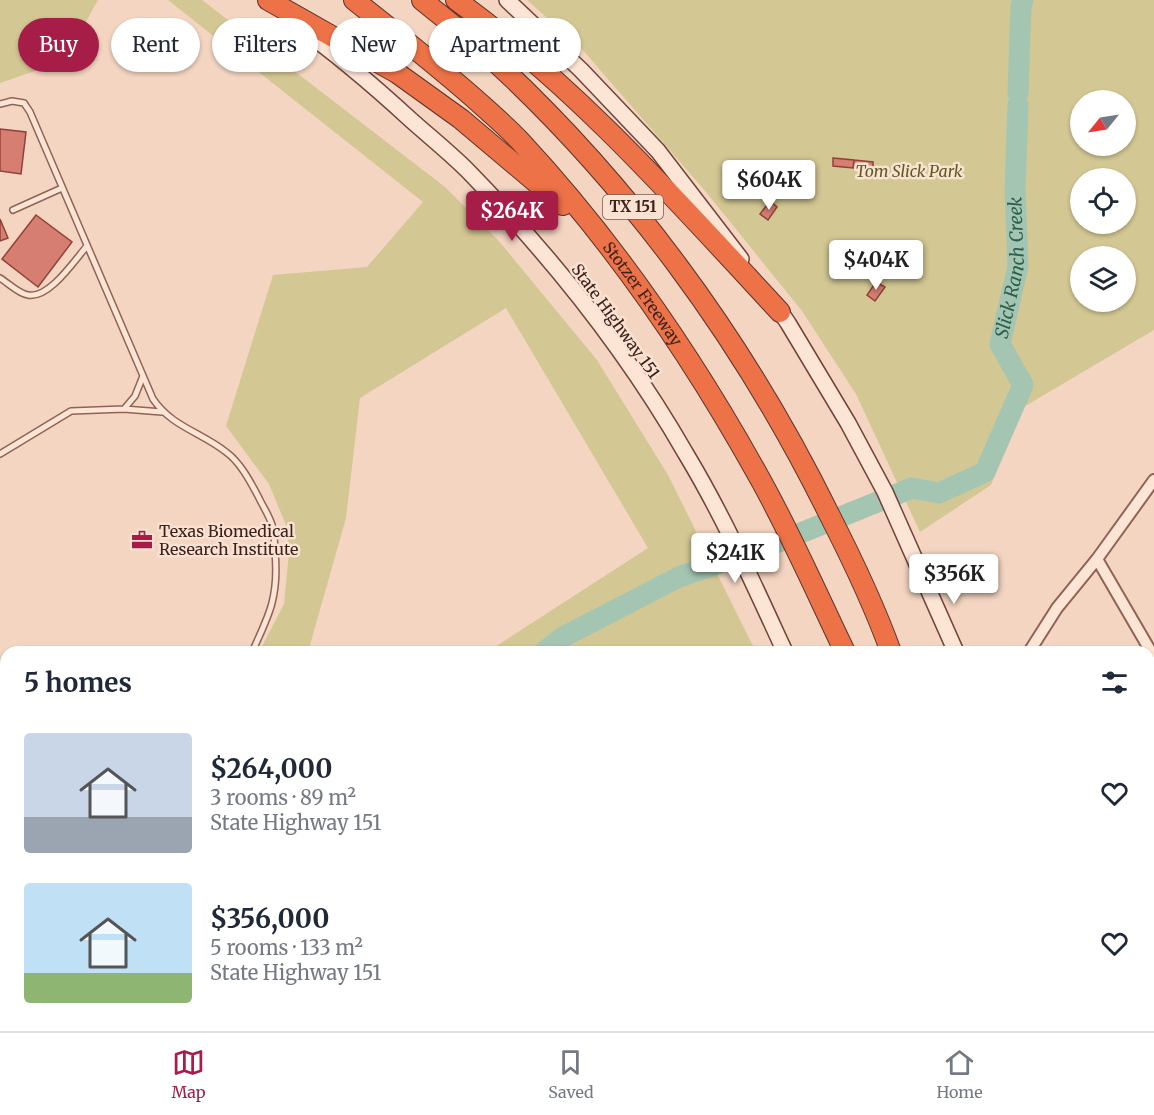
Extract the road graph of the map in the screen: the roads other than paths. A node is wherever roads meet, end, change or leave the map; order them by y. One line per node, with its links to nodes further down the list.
1 (260, 0): 22 (main road, State Highway 151)
2 (268, 0): 10 (highway)
3 (354, 0): 10 (highway, Stotzer Freeway / TX 151)
4 (422, 0): 23 (highway, TX 151)
5 (456, 0): 13 (highway)
6 (507, 0): 13 (main road)
7 (0, 104): 8 (lane)
8 (62, 188): 9 (lane); 11 (lane)
9 (13, 210)
10 (604, 240): 20 (highway, Stotzer Freeway / TX 151)
11 (87, 246): 12 (lane); 14 (lane)
12 (0, 278)
13 (780, 312): 24 (main road)
14 (143, 376): 15 (lane); 16 (lane)
15 (124, 409): 16 (lane); 17 (lane)
16 (162, 412): 21 (lane)
17 (0, 454)
18 (1154, 480): 19 (street)
19 (1097, 559): 25 (street); 26 (street)
20 (841, 645)
21 (255, 646)
22 (782, 646)
23 (889, 646)
24 (953, 646)
25 (1033, 646)
26 (1148, 646)

